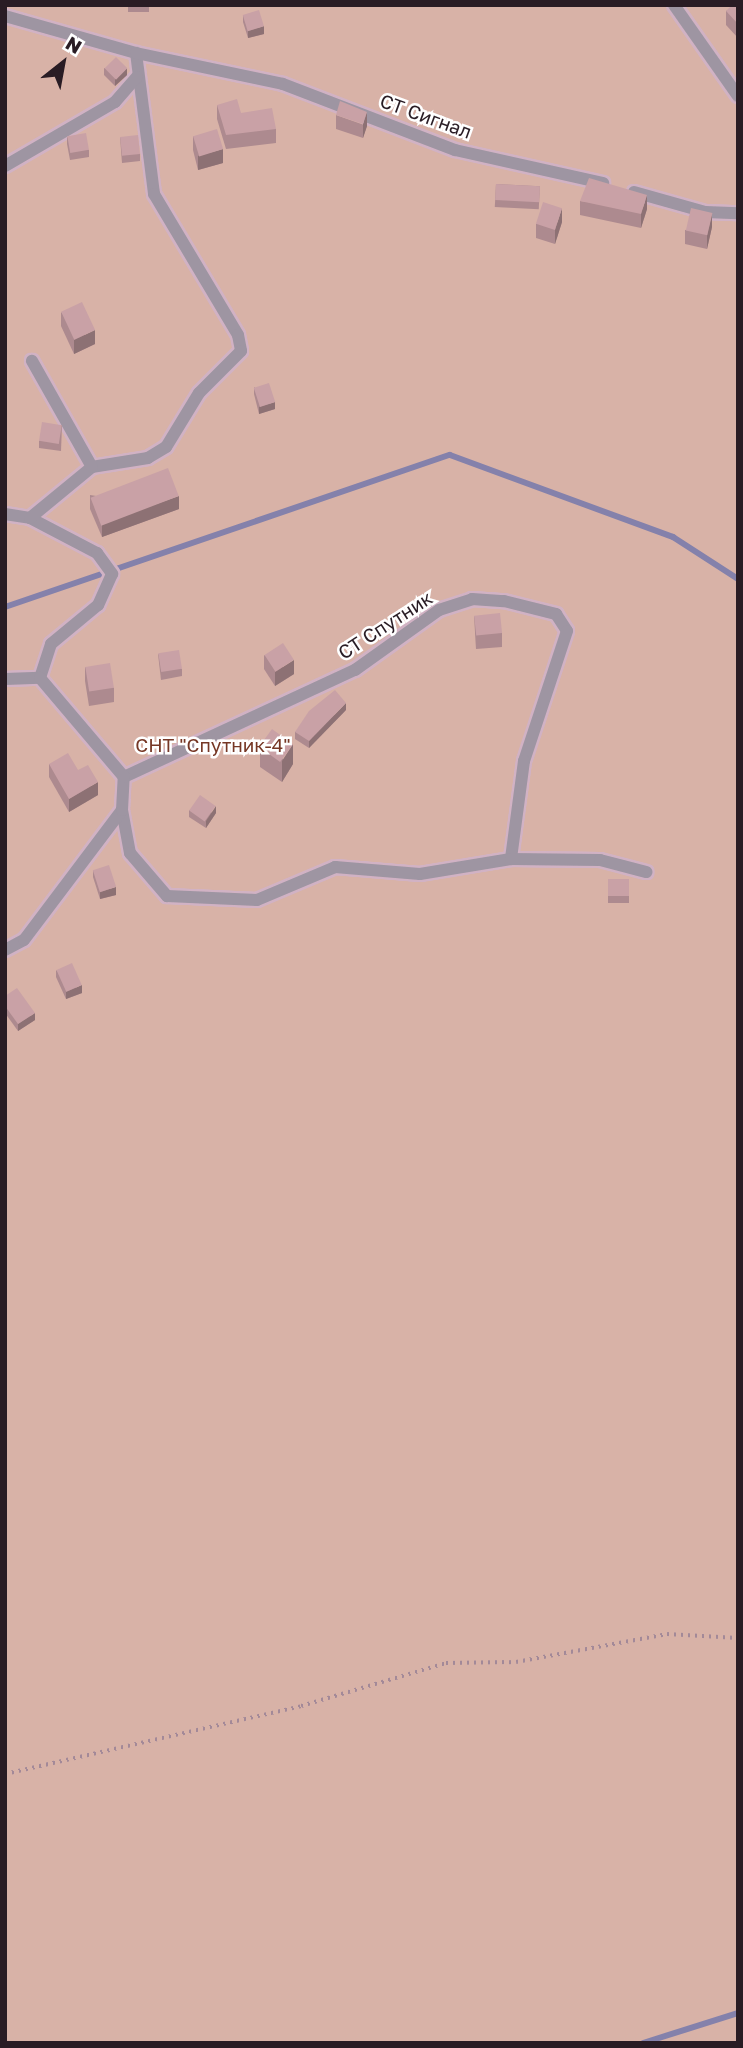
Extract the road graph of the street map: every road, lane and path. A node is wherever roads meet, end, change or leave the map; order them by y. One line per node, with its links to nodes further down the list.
1 (674, 5): 5 (lane)
2 (5, 16): 3 (lane, СТ Сигнал)
3 (136, 52): 4 (lane); 7 (lane, СТ Сигнал)
4 (137, 77): 6 (lane); 9 (lane)
5 (738, 96)
6 (5, 166)
7 (738, 213)
8 (32, 361): 9 (lane)
9 (92, 467): 11 (lane)
10 (5, 514): 11 (lane)
11 (30, 518): 12 (lane)
12 (40, 678): 13 (lane); 14 (lane)
13 (5, 679)
14 (124, 777): 15 (lane); 16 (lane, СТ Спутник)
15 (122, 810): 16 (lane); 18 (lane)
16 (511, 859): 17 (lane)
17 (646, 872)
18 (5, 950)
19 (738, 1638): 20 (path)
20 (5, 1773)

